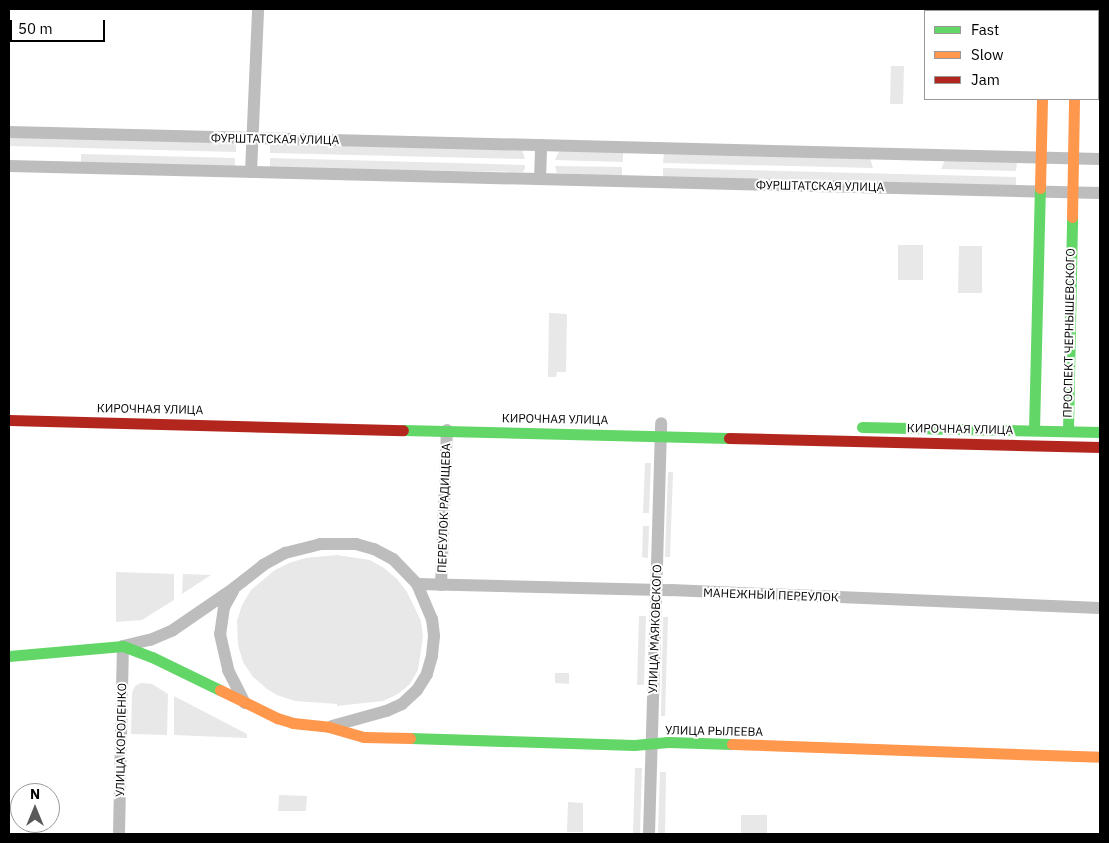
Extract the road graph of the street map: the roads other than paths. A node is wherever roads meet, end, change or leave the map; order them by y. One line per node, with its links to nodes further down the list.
1 (258, 9): 5 (street)
2 (1042, 100): 7 (main road)
3 (1074, 100): 8 (main road, ПРОСПЕКТ ЧЕРНЫШЕВСКОГО)
4 (9, 132): 5 (street, ФУРШТАТСКАЯ УЛИЦА)
5 (252, 138): 6 (street, ФУРШТАТСКАЯ УЛИЦА); 11 (street)
6 (541, 145): 7 (street, ФУРШТАТСКАЯ УЛИЦА); 12 (street)
7 (1041, 158): 8 (street, ФУРШТАТСКАЯ УЛИЦА); 13 (main road)
8 (1073, 158): 9 (street, ФУРШТАТСКАЯ УЛИЦА); 14 (main road, ПРОСПЕКТ ЧЕРНЫШЕВСКОГО)
9 (1100, 159)
10 (9, 166): 11 (street, ФУРШТАТСКАЯ УЛИЦА)
11 (251, 172): 12 (street, ФУРШТАТСКАЯ УЛИЦА)
12 (540, 179): 13 (street, ФУРШТАТСКАЯ УЛИЦА)
13 (1040, 192): 14 (street, ФУРШТАТСКАЯ УЛИЦА); 22 (main road)
14 (1072, 192): 15 (street, ФУРШТАТСКАЯ УЛИЦА); 23 (main road, ПРОСПЕКТ ЧЕРНЫШЕВСКОГО)
15 (1100, 193)
16 (9, 411): 18 (main road, КИРОЧНАЯ УЛИЦА)
17 (9, 420): 21 (main road, КИРОЧНАЯ УЛИЦА)
18 (508, 421)
19 (661, 426): 21 (main road, КИРОЧНАЯ УЛИЦА); 25 (main road, КИРОЧНАЯ УЛИЦА); 30 (street, УЛИЦА МАЯКОВСКОГО)
20 (853, 427): 22 (main road, КИРОЧНАЯ УЛИЦА)
21 (447, 430): 28 (street, ПЕРЕУЛОК РАДИЩЕВА)
22 (1034, 430): 23 (main road, КИРОЧНАЯ УЛИЦА); 25 (main road)
23 (1068, 431): 24 (main road, КИРОЧНАЯ УЛИЦА); 25 (street, ПРОСПЕКТ ЧЕРНЫШЕВСКОГО)
24 (1100, 432)
25 (1050, 445): 26 (main road, КИРОЧНАЯ УЛИЦА)
26 (1100, 447)
27 (417, 584): 28 (street, МАНЕЖНЫЙ ПЕРЕУЛОК); 29 (street); 35 (street)
28 (441, 585): 30 (street, МАНЕЖНЫЙ ПЕРЕУЛОК)
29 (234, 588): 32 (street); 34 (street)
30 (656, 591): 31 (street, МАНЕЖНЫЙ ПЕРЕУЛОК); 36 (street, УЛИЦА МАЯКОВСКОГО)
31 (1100, 608)
32 (123, 646): 33 (main road); 34 (main road, УЛИЦА РЫЛЕЕВА); 38 (street, УЛИЦА КОРОЛЕНКО)
33 (9, 656)
34 (246, 704): 35 (main road, УЛИЦА РЫЛЕЕВА)
35 (329, 727): 36 (main road, УЛИЦА РЫЛЕЕВА)
36 (652, 744): 37 (main road, УЛИЦА РЫЛЕЕВА); 39 (street, УЛИЦА МАЯКОВСКОГО)
37 (1100, 757)
38 (119, 834)
39 (649, 834)

